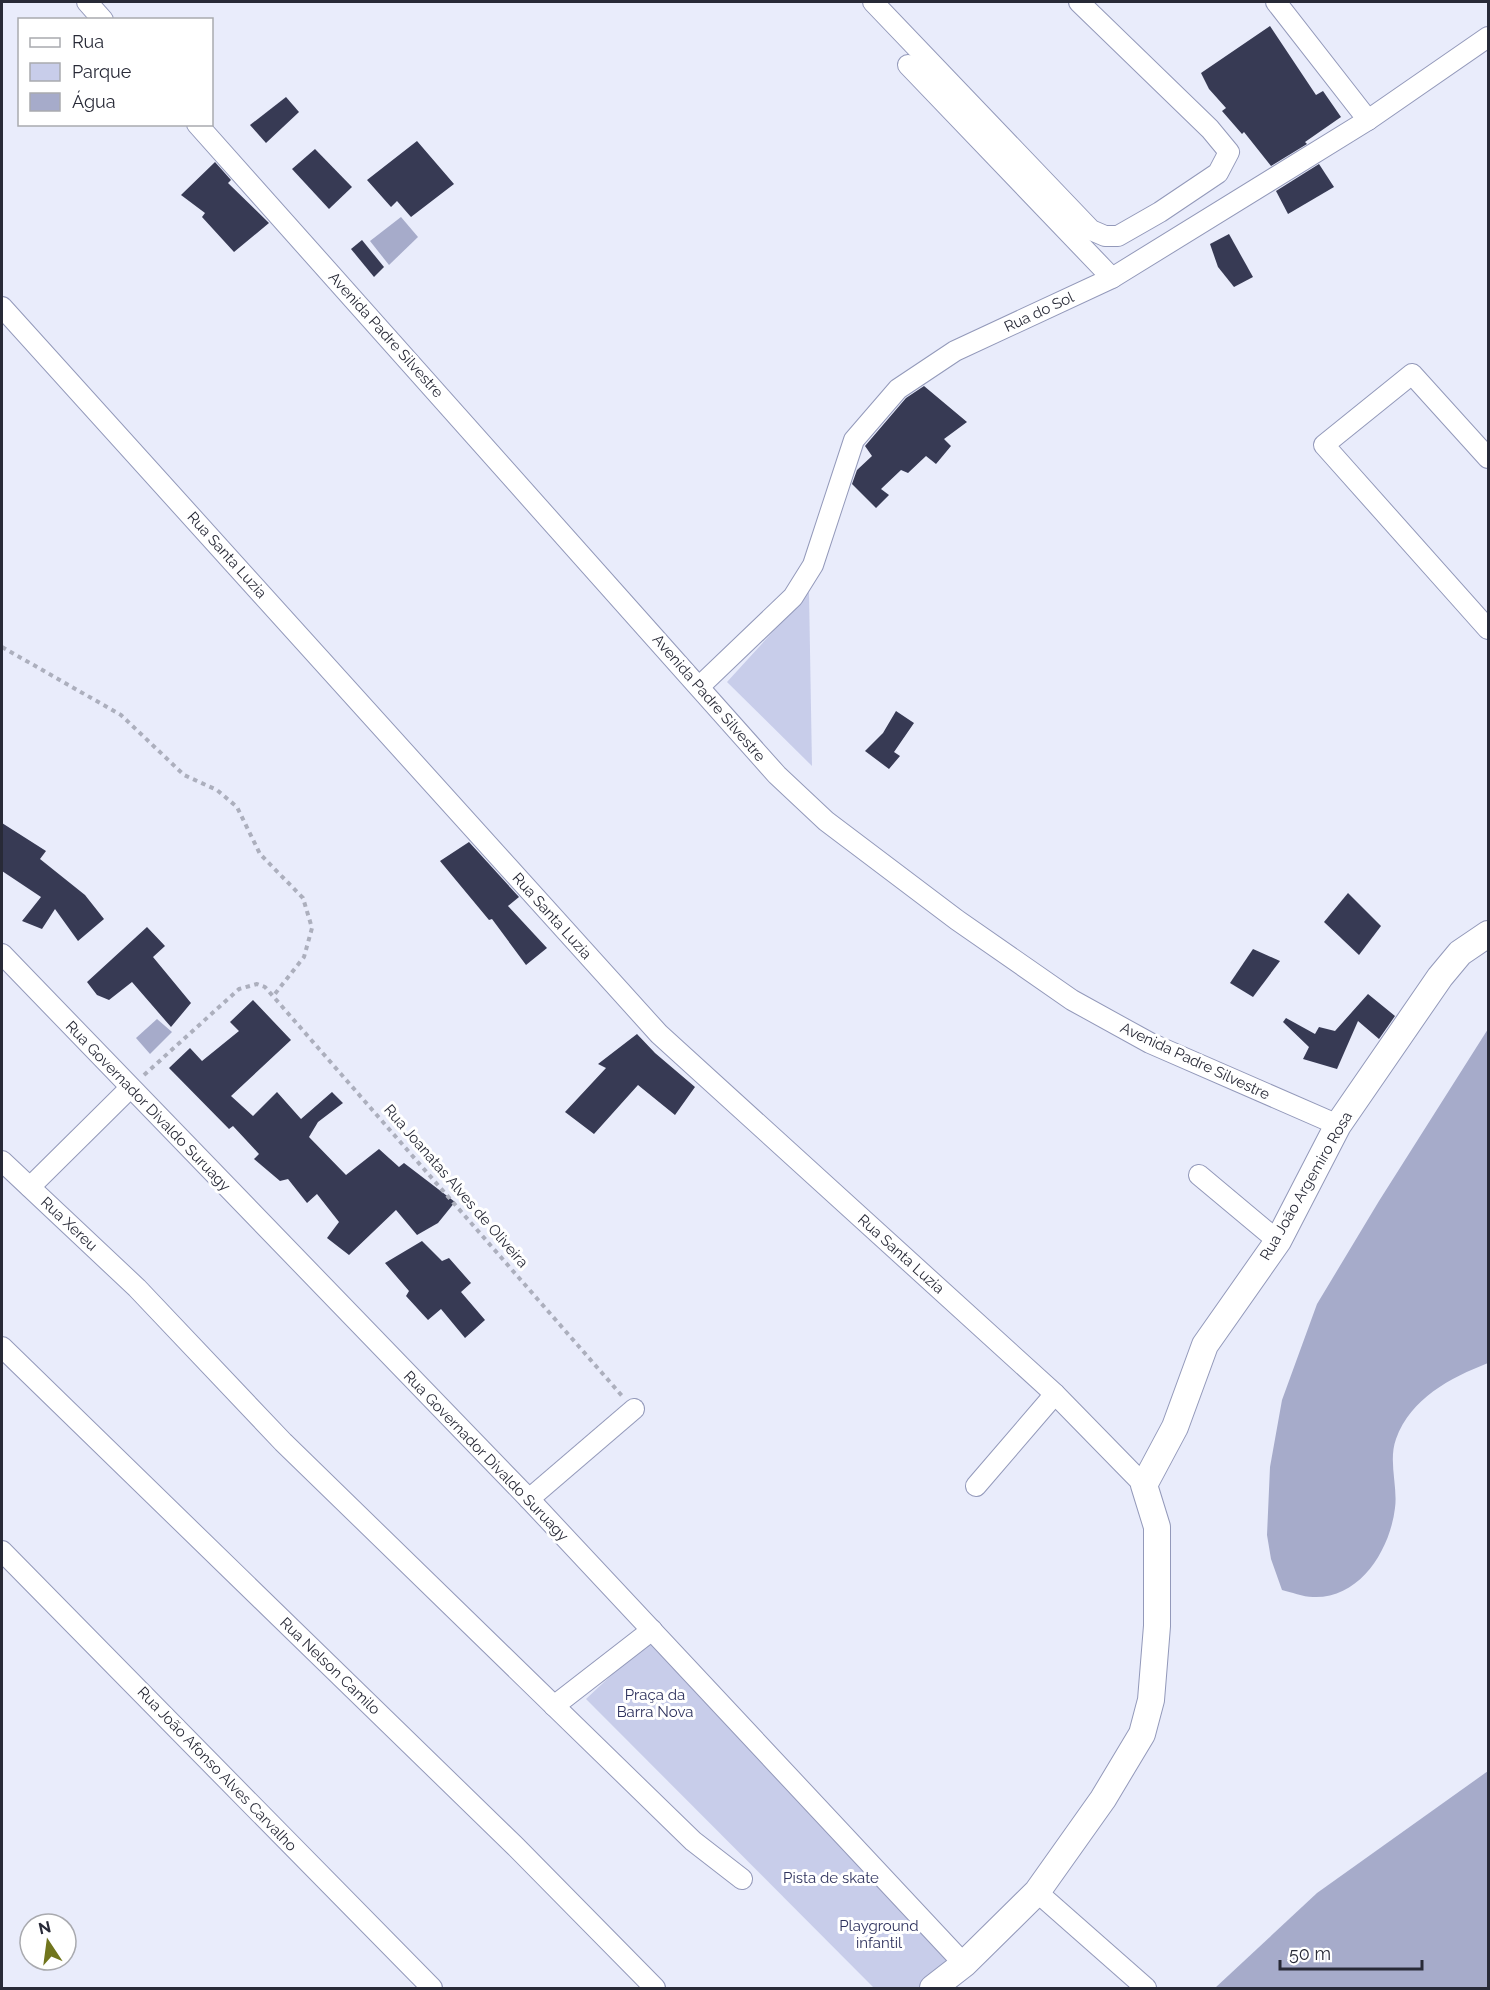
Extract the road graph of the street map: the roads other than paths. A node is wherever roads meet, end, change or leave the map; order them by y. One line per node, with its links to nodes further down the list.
1 (87, 2): 5 (street)
2 (873, 2): 10 (street)
3 (1079, 2): 10 (street)
4 (1276, 2): 8 (street)
5 (101, 18)
6 (1488, 37): 8 (street, Rua do Sol)
7 (908, 65): 12 (street)
8 (1368, 120): 11 (street, Rua do Sol)
9 (199, 126): 16 (street, Avenida Padre Silvestre)
10 (1160, 212): 11 (street)
11 (1180, 236): 12 (street, Rua do Sol)
12 (1112, 278): 16 (street, Rua do Sol)
13 (2, 307): 26 (street, Rua Santa Luzia)
14 (1488, 458): 15 (street)
15 (1488, 629)
16 (700, 686): 20 (street, Avenida Padre Silvestre)
17 (1488, 934): 20 (street, Rua João Argemiro Rosa)
18 (2, 954): 19 (street, Rua Governador Divaldo Suruagy)
19 (130, 1088): 23 (street); 30 (street, Rua Governador Divaldo Suruagy)
20 (1338, 1125): 24 (street, Rua João Argemiro Rosa)
21 (2, 1161): 23 (street, Rua Xereu)
22 (1199, 1175): 24 (street)
23 (30, 1187): 33 (street, Rua Xereu)
24 (1278, 1241): 28 (street, Rua João Argemiro Rosa)
25 (2, 1347): 38 (street, Rua Nelson Camilo)
26 (1054, 1394): 28 (street, Rua Santa Luzia); 29 (street)
27 (634, 1409): 30 (street)
28 (1144, 1485): 35 (street)
29 (976, 1486)
30 (529, 1499): 32 (street, Rua Governador Divaldo Suruagy)
31 (2, 1551): 37 (street, Rua João Afonso Alves Carvalho)
32 (652, 1630): 33 (street); 36 (street, Rua Governador Divaldo Suruagy)
33 (554, 1706): 34 (street, Rua Xereu)
34 (742, 1879)
35 (1037, 1892): 36 (street); 40 (street)
36 (964, 1964): 39 (street)
37 (432, 1989)
38 (655, 1989)
39 (933, 1989)
40 (1146, 1989)

